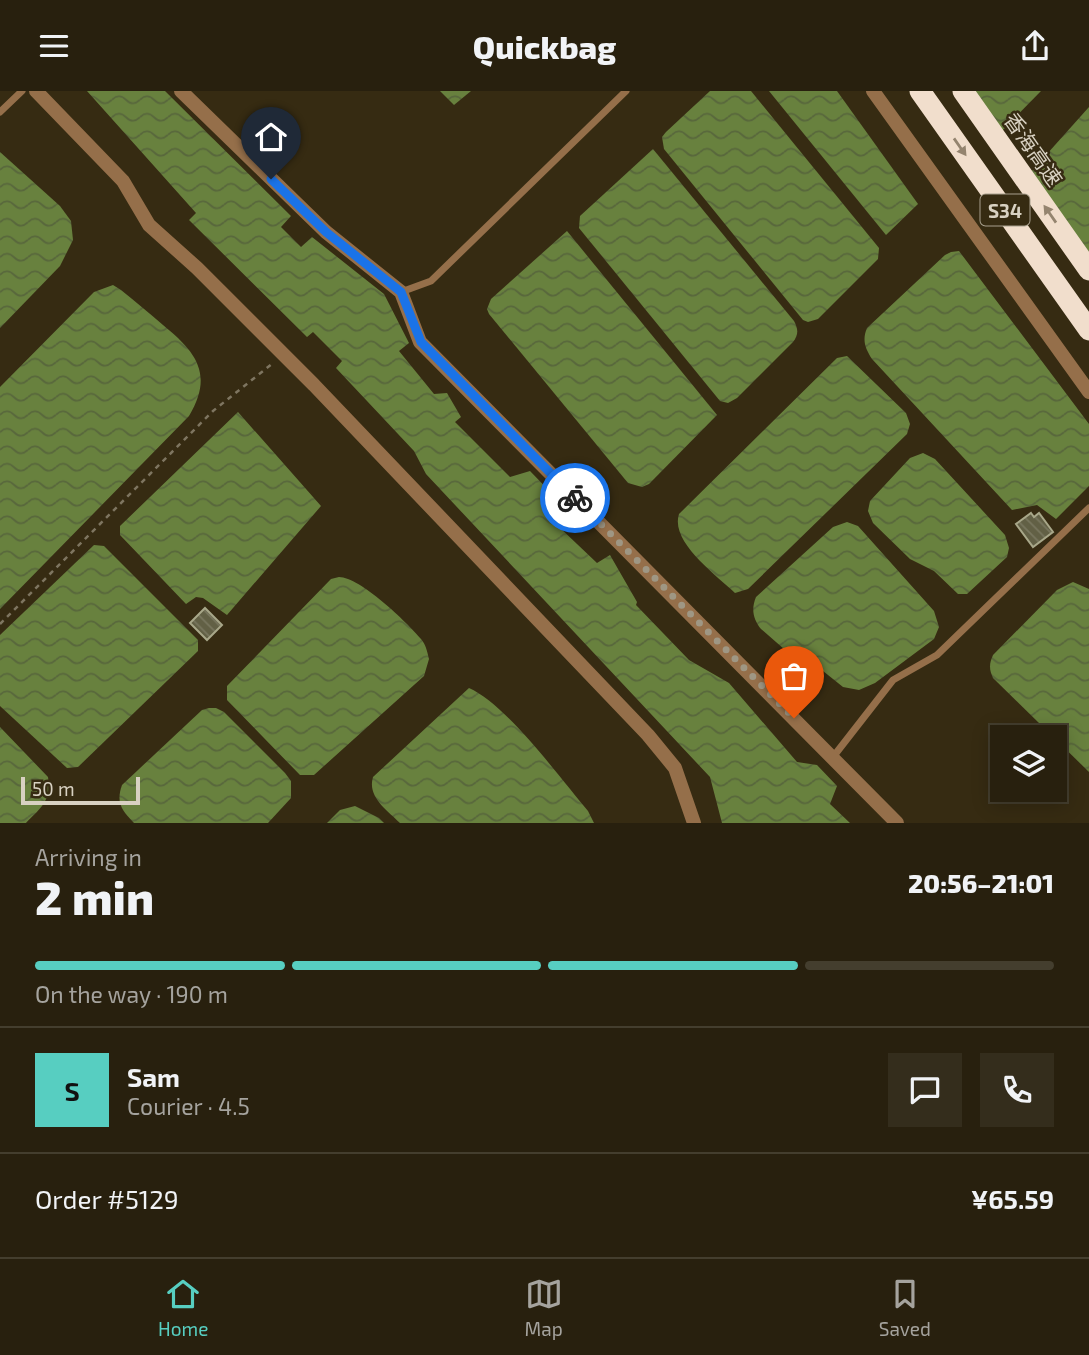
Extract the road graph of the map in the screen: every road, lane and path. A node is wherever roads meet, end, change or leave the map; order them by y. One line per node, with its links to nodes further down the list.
1 (22, 91): 8 (lane)
2 (36, 91): 12 (street)
3 (181, 91): 10 (street)
4 (626, 91): 10 (lane)
5 (873, 91): 13 (street)
6 (920, 91): 11 (highway, S34, one-way to 11)
7 (963, 91): 9 (highway, 香海高速 / S34, one-way to 7)
8 (0, 112)
9 (1089, 269)
10 (401, 292): 16 (street)
11 (1089, 330)
12 (283, 354): 15 (path); 17 (street)
13 (1089, 392)
14 (1089, 508): 16 (lane)
15 (0, 624)
16 (833, 757): 18 (street)
17 (694, 823)
18 (897, 823)

